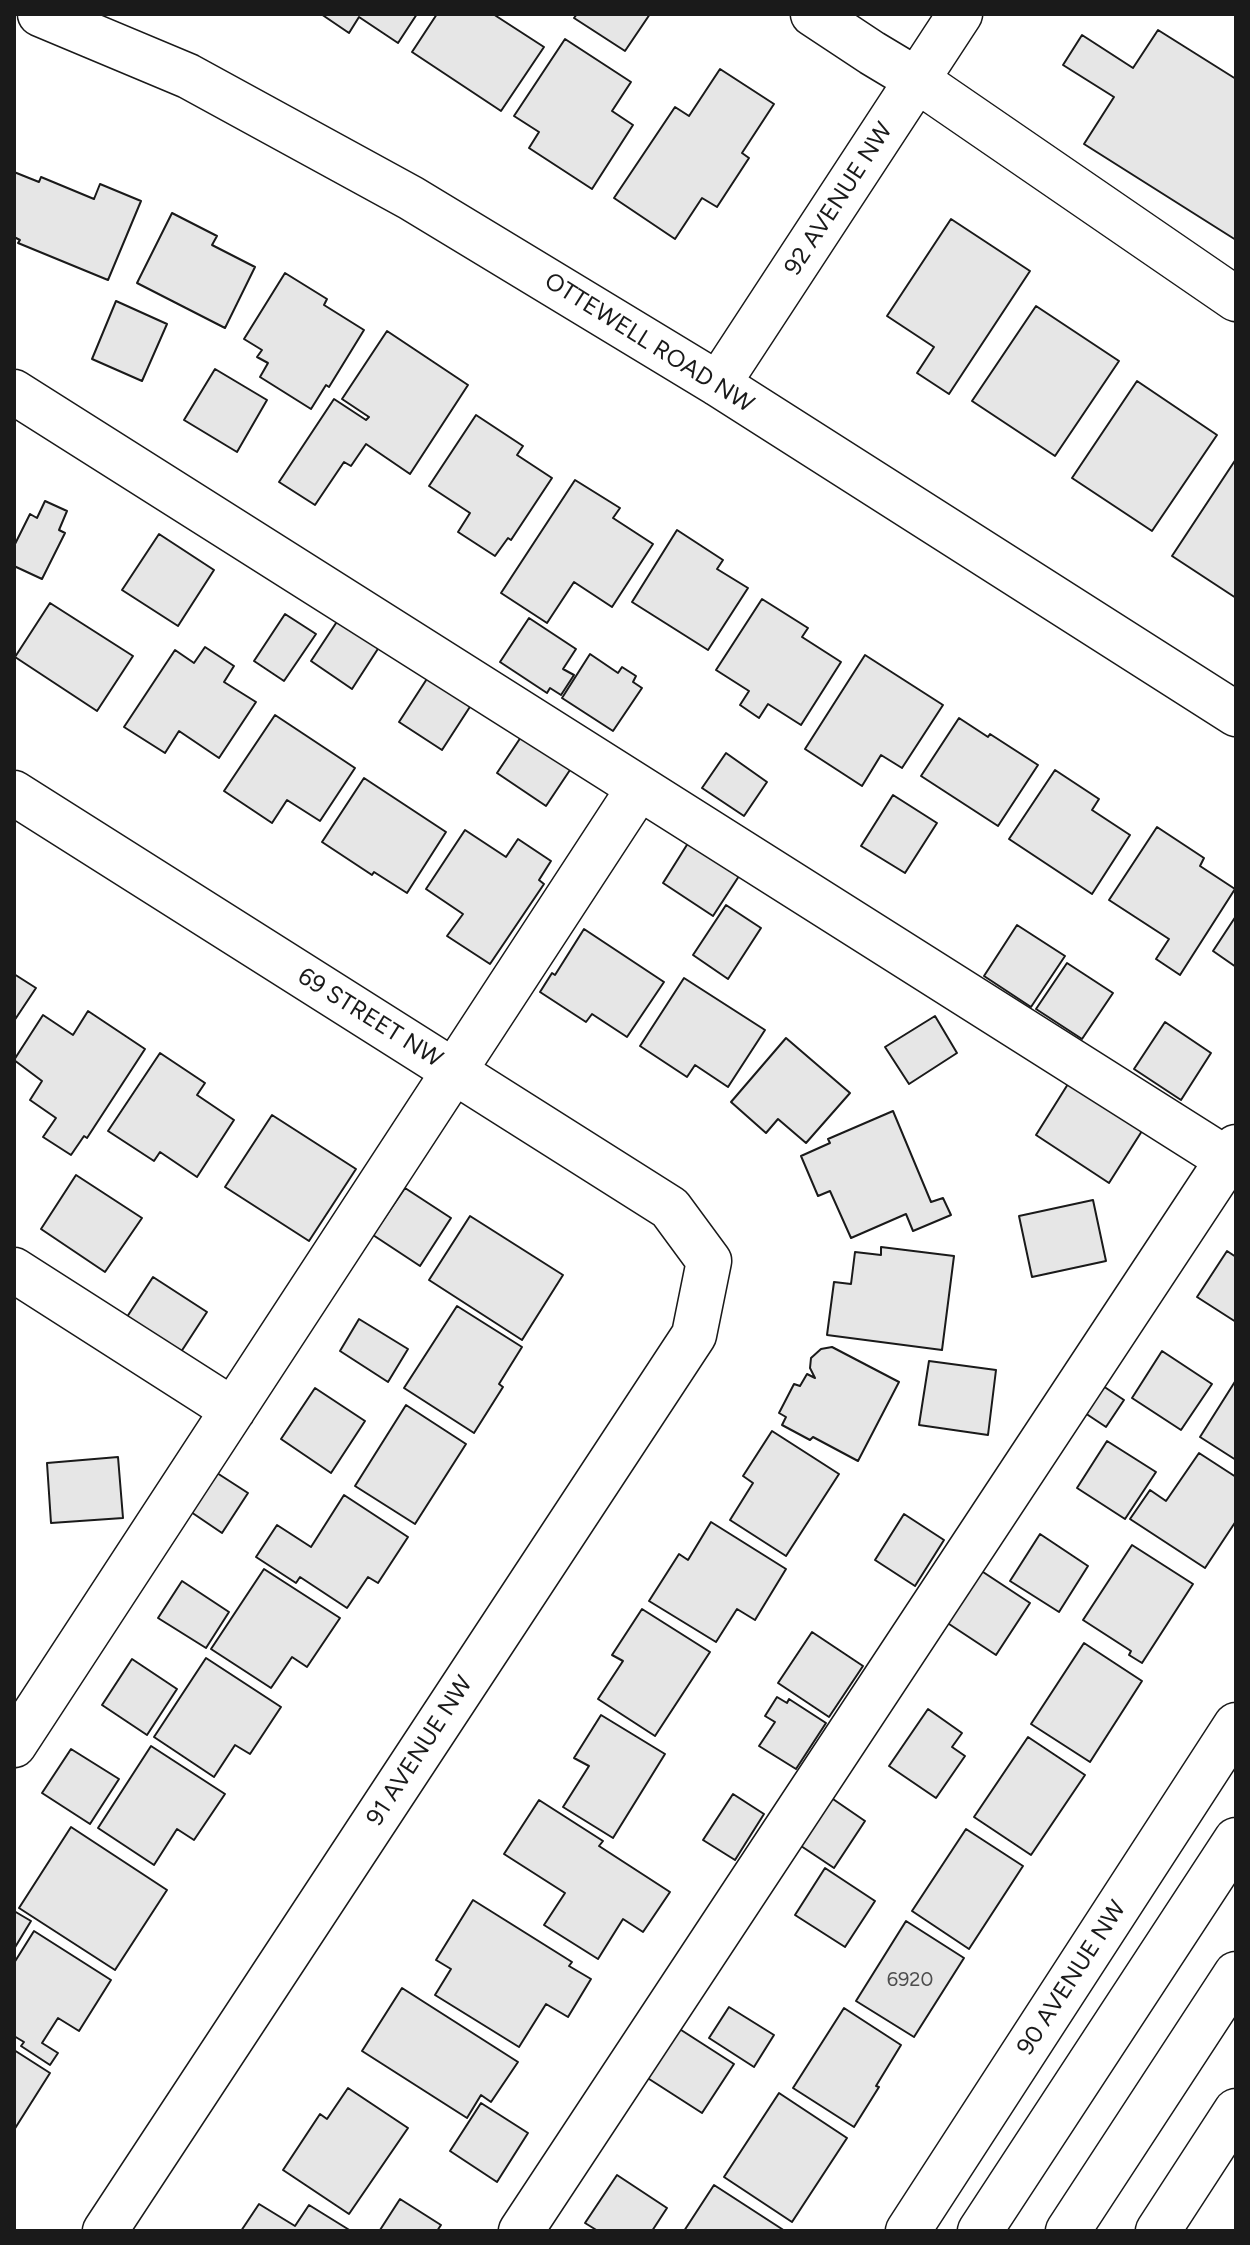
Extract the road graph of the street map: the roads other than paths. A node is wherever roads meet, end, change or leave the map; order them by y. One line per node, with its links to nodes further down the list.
1 (40, 14): 6 (street, OTTEWELL ROAD NW)
2 (813, 14): 4 (street)
3 (960, 14): 4 (street, 92 AVENUE NW)
4 (917, 80): 5 (street); 6 (street, 92 AVENUE NW)
5 (1236, 299)
6 (718, 384): 8 (street, OTTEWELL ROAD NW)
7 (14, 392): 9 (street)
8 (1236, 714)
9 (639, 788): 11 (street); 12 (street)
10 (14, 793): 11 (street, 69 STREET NW)
11 (454, 1071): 13 (street, 69 STREET NW); 15 (street)
12 (1232, 1153): 22 (street)
13 (709, 1261): 21 (street, 91 AVENUE NW)
14 (14, 1270): 15 (street)
15 (233, 1410): 17 (street)
16 (1236, 1725): 23 (street, 90 AVENUE NW)
17 (14, 1745)
18 (1236, 1840): 24 (street)
19 (1236, 1974): 25 (street)
20 (1236, 2111): 26 (street)
21 (105, 2231)
22 (521, 2231)
23 (908, 2231)
24 (980, 2231)
25 (1068, 2231)
26 (1158, 2231)

